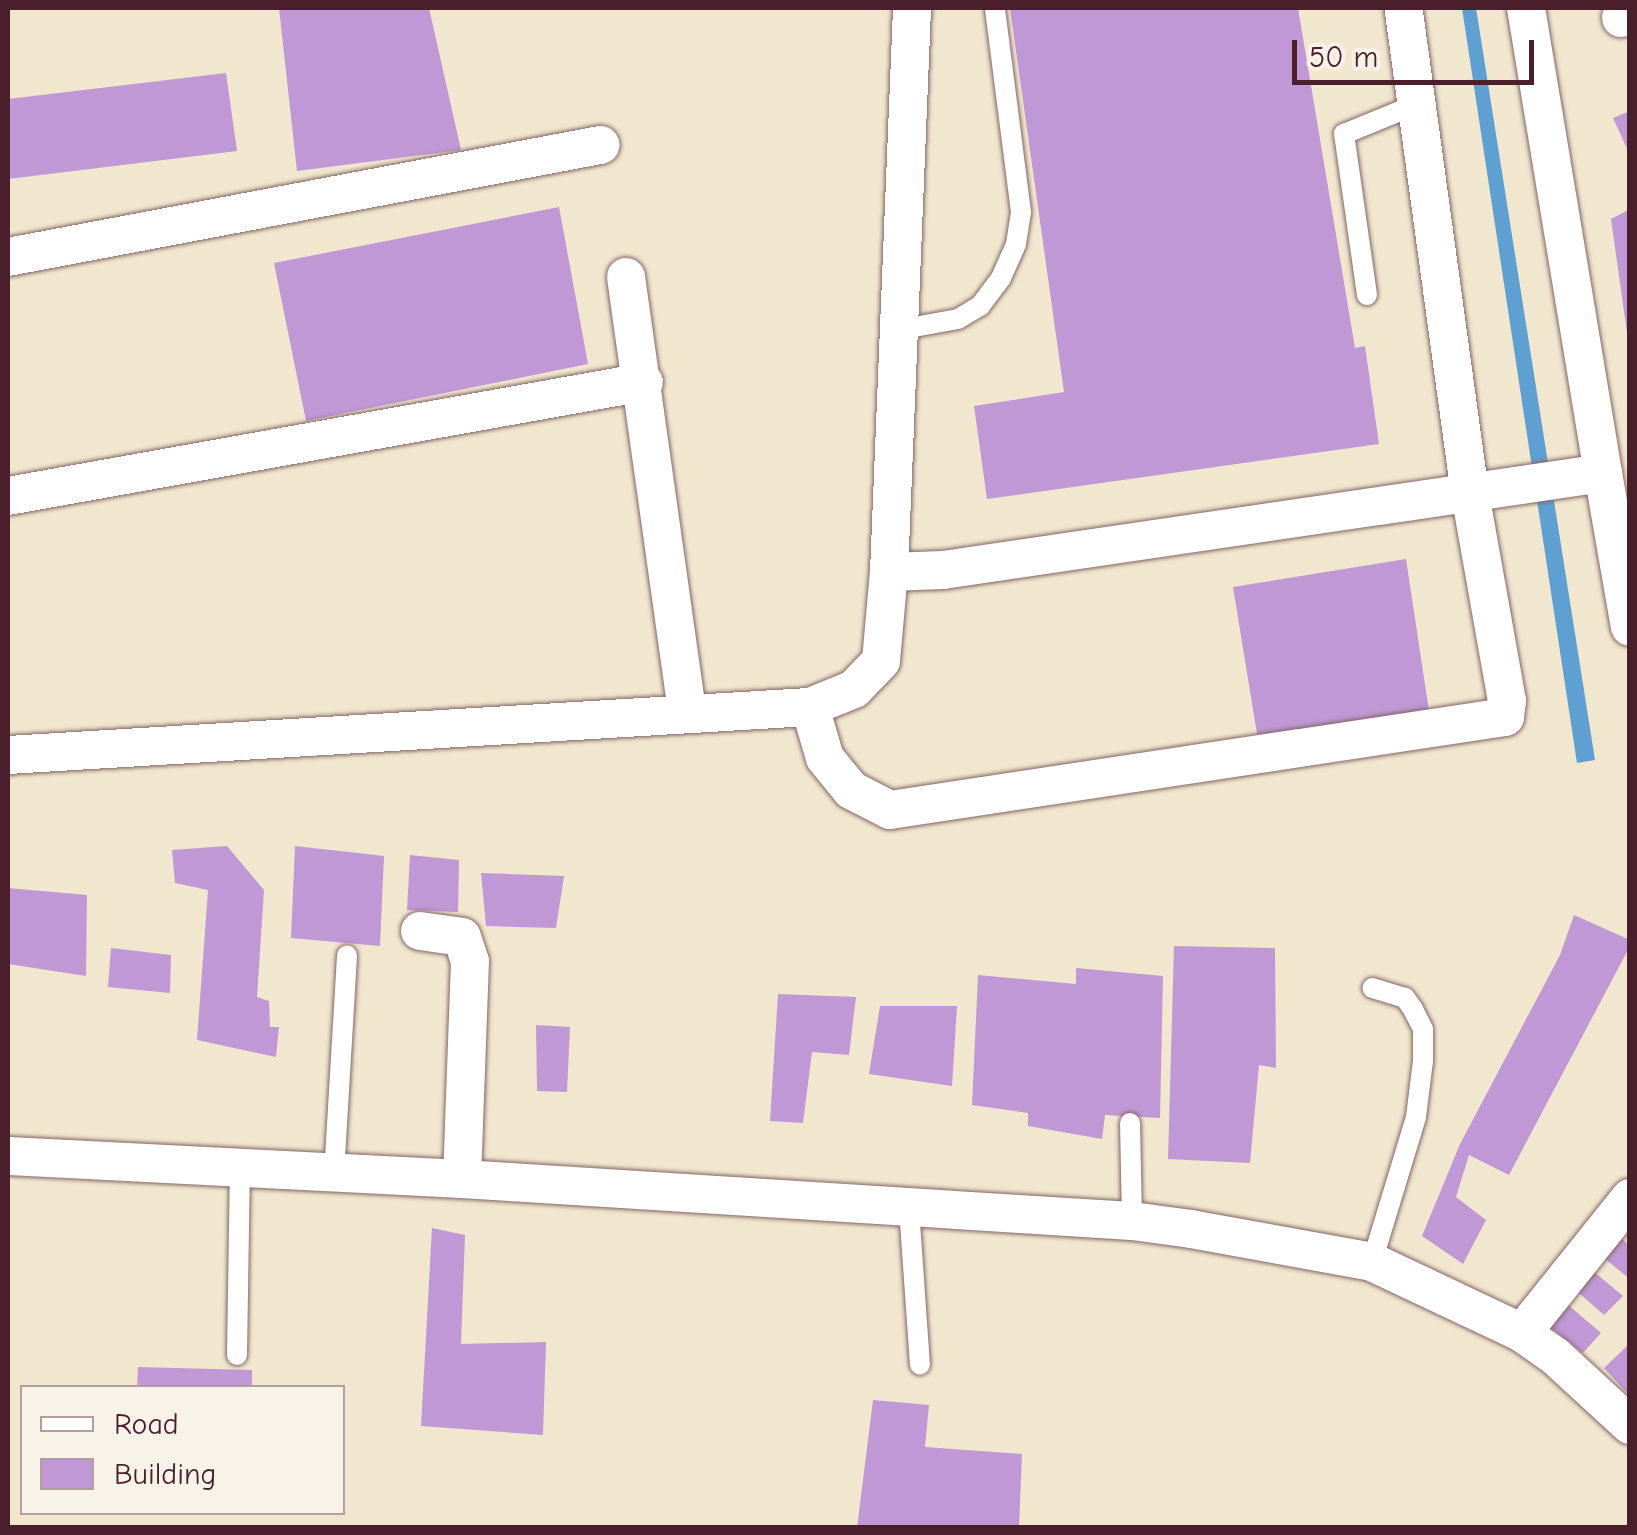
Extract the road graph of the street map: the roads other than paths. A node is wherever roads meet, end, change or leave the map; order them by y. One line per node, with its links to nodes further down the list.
1 (912, 8): 10 (street)
2 (995, 8): 10 (lane)
3 (1403, 8): 5 (street)
4 (1526, 8): 12 (street)
5 (1416, 104): 9 (lane); 13 (street)
6 (600, 145): 7 (street)
7 (8, 257)
8 (626, 278): 11 (street)
9 (1367, 295)
10 (898, 330): 15 (street)
11 (644, 382): 14 (street); 18 (street)
12 (1592, 475): 13 (street); 16 (street)
13 (1470, 494): 15 (street); 17 (street)
14 (8, 496)
15 (889, 572): 17 (street)
16 (1630, 626)
17 (810, 707): 18 (street)
18 (688, 712): 19 (street)
19 (8, 754)
20 (420, 931): 27 (street)
21 (346, 955): 26 (lane)
22 (1372, 988): 31 (lane)
23 (1130, 1123): 30 (lane)
24 (8, 1156): 25 (street)
25 (240, 1169): 26 (street); 33 (lane)
26 (334, 1175): 27 (street)
27 (462, 1179): 29 (street)
28 (1630, 1198): 32 (street)
29 (909, 1208): 30 (street); 34 (lane)
30 (1132, 1221): 31 (street)
31 (1372, 1262): 32 (street)
32 (1522, 1332): 35 (street)
33 (237, 1355)
34 (920, 1365)
35 (1630, 1425)

